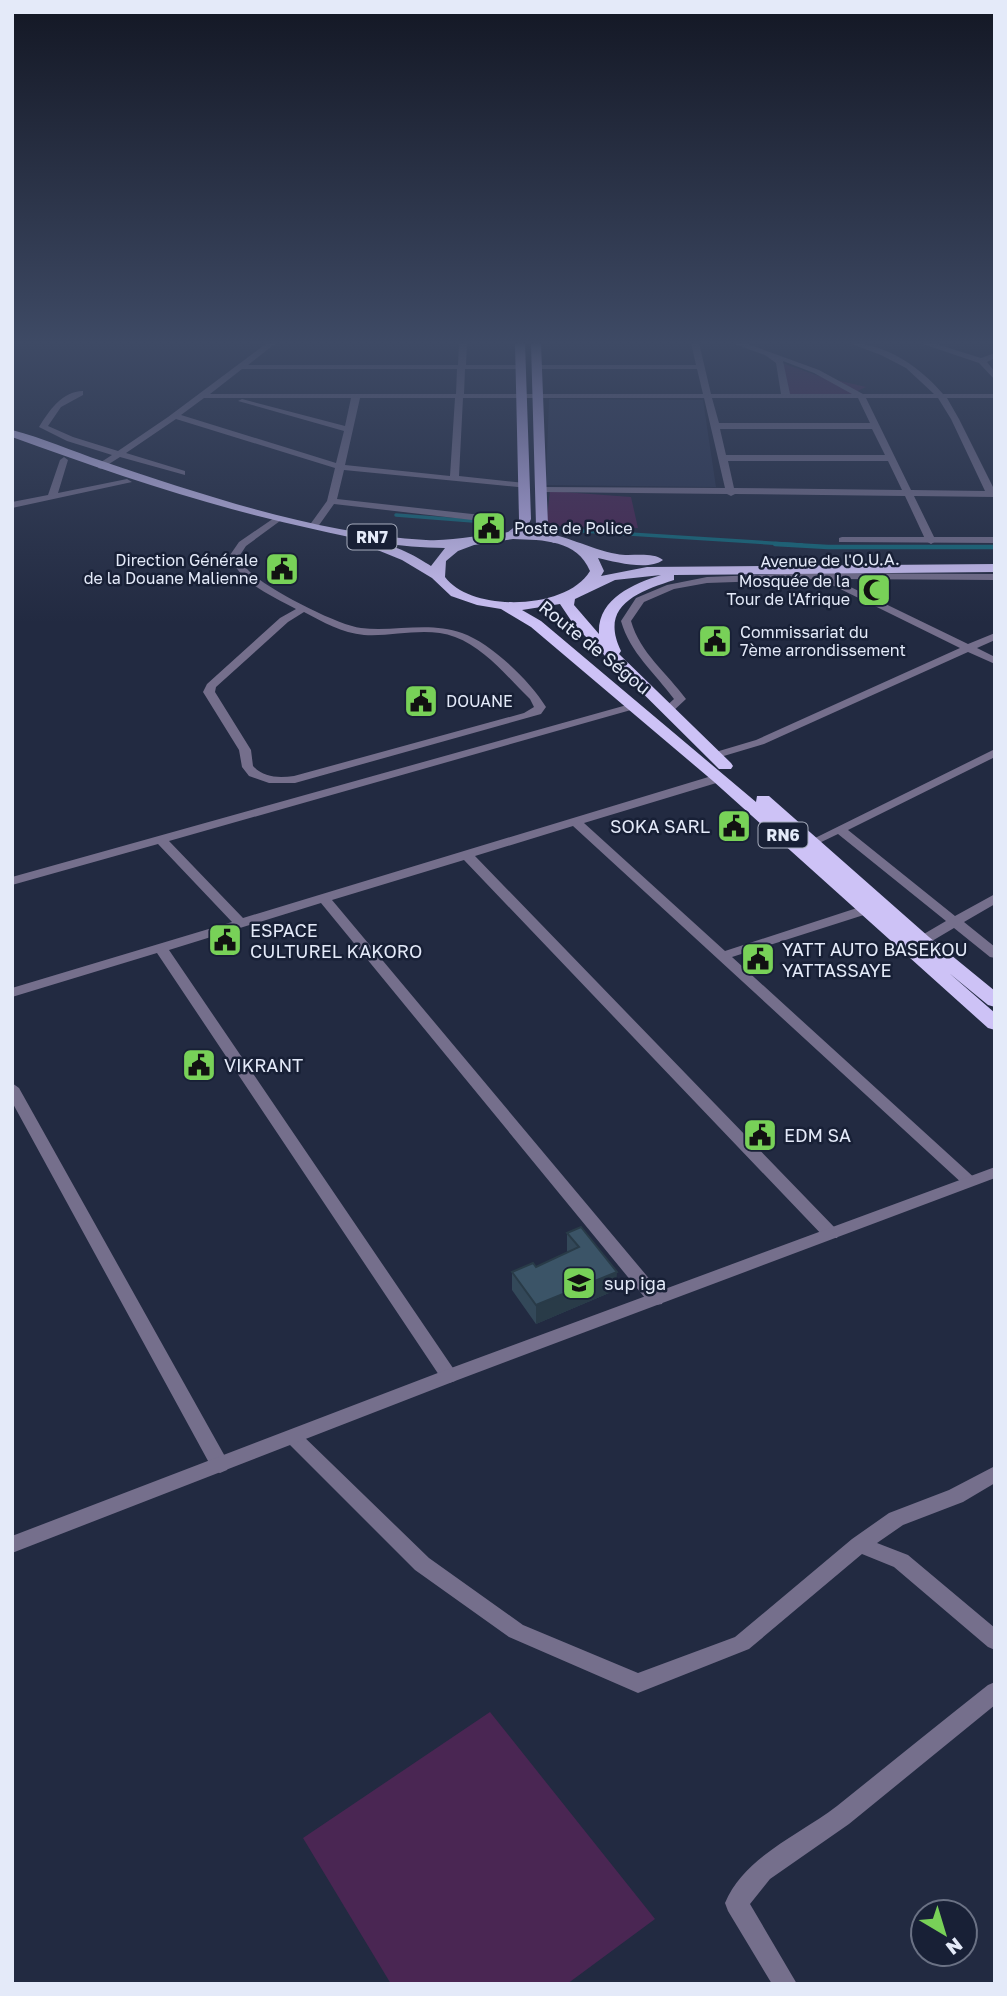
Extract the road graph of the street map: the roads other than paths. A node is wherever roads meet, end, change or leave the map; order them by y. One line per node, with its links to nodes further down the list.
1 (20, 436): 17 (highway, RN7)
2 (64, 436): 13 (street)
3 (146, 436): 13 (street)
4 (241, 436): 18 (street)
5 (348, 436): 18 (street)
6 (457, 436): 20 (street)
7 (523, 436): 22 (main road)
8 (541, 436): 23 (main road)
9 (718, 436): 14 (street)
10 (881, 436): 15 (street)
11 (963, 436): 26 (street)
12 (12, 441): 16 (highway, RN7)
13 (121, 453): 17 (street); 19 (street)
14 (723, 458): 15 (street); 24 (street)
15 (892, 458): 25 (street)
16 (64, 460): 21 (highway, RN7); 27 (street)
17 (101, 466): 31 (highway, RN7)
18 (341, 467): 20 (street); 28 (street)
19 (182, 473)
20 (454, 479): 22 (street)
21 (127, 482): 27 (street); 33 (highway, RN7)
22 (524, 486): 34 (main road)
23 (542, 489): 24 (street); 35 (main road)
24 (731, 493): 25 (street)
25 (909, 494): 26 (street); 38 (street)
26 (993, 494)
27 (52, 497): 29 (street)
28 (332, 501): 30 (street); 32 (street)
29 (12, 505)
30 (481, 518)
31 (277, 519): 32 (highway, RN7); 33 (street)
32 (314, 526): 39 (highway, RN7)
33 (265, 527): 45 (highway, RN7); 50 (street)
34 (510, 535): 35 (highway, Avenue de l'O.U.A.); 39 (highway, Avenue de l'O.U.A.)
35 (554, 539): 40 (highway, Avenue de l'O.U.A.)
36 (842, 540): 38 (street, Avenue de l'O.U.A.)
37 (995, 540): 38 (street, Avenue de l'O.U.A.)
38 (931, 541)
39 (468, 542): 45 (highway)
40 (585, 551): 41 (highway, Avenue de l'O.U.A.); 47 (highway)
41 (995, 559)
42 (995, 568): 44 (highway, Avenue de l'O.U.A.)
43 (727, 569): 44 (highway, Avenue de l'O.U.A.); 47 (highway, Avenue de l'O.U.A.); 54 (highway, RN6)
44 (826, 572): 46 (street, Avenue de l'O.U.A.); 52 (street); 56 (street, Avenue de l'O.U.A.)
45 (437, 575): 49 (highway)
46 (995, 577)
47 (589, 585): 48 (highway, Avenue de l'O.U.A.)
48 (568, 597): 49 (highway, Route de Ségou); 54 (highway, Route de Ségou / RN6)
49 (502, 605): 55 (highway, Route de Ségou / RN6)
50 (304, 608): 50 (street)
51 (995, 636): 52 (street)
52 (968, 648): 53 (street); 58 (street)
53 (995, 661)
54 (623, 667): 56 (highway, Route de Ségou / RN6)
55 (634, 706): 59 (highway, Route de Ségou / RN6); 62 (street)
56 (667, 711): 58 (highway, Route de Ségou / RN6)
57 (995, 752): 61 (street)
58 (713, 756): 63 (highway, Route de Ségou / RN6)
59 (719, 778): 60 (street); 68 (highway, Route de Ségou / RN6)
60 (574, 821): 64 (street); 74 (street)
61 (839, 829): 63 (street); 69 (street)
62 (161, 839): 65 (street); 70 (street)
63 (813, 842): 71 (highway, Route de Ségou / RN6)
64 (466, 854): 66 (street); 81 (street)
65 (12, 881)
66 (323, 897): 70 (street); 82 (street)
67 (995, 898): 69 (street)
68 (865, 909): 74 (street); 77 (highway, Route de Ségou / RN6)
69 (954, 921): 71 (street); 73 (street)
70 (240, 923): 72 (street)
71 (922, 941): 76 (highway, Route de Ségou / RN6)
72 (160, 947): 75 (street); 83 (street)
73 (995, 954)
74 (723, 956): 80 (street)
75 (12, 993)
76 (995, 1002)
77 (995, 1024)
78 (12, 1088): 85 (street)
79 (995, 1172): 80 (street)
80 (970, 1181): 81 (street)
81 (831, 1234): 82 (street)
82 (656, 1299): 83 (street)
83 (449, 1376): 84 (street)
84 (293, 1437): 85 (street); 88 (street)
85 (220, 1465): 87 (street)
86 (995, 1474): 88 (street)
87 (12, 1545)
88 (859, 1545): 89 (street)
89 (995, 1641)
90 (995, 1692): 91 (street)
91 (785, 1984)

